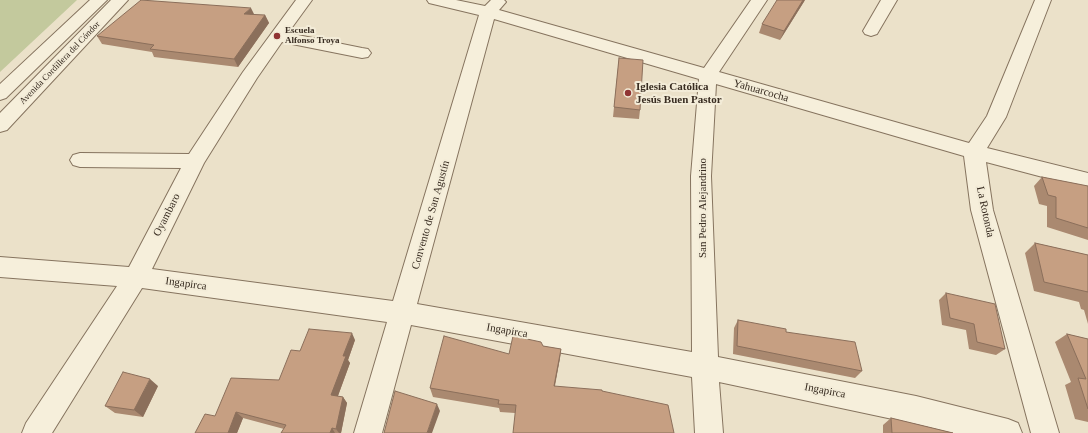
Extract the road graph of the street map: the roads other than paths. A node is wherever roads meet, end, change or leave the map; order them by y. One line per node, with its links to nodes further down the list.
1 (99, 0): 13 (street, Avenida Cordillera del Cóndor)
2 (120, 0): 14 (street, Avenida Cordillera del Cóndor)
3 (304, 0): 10 (street, Oyambaro)
4 (435, 0): 8 (street, Yahuarcocha)
5 (759, 0): 12 (street)
6 (889, 0): 9 (street)
7 (1042, 0): 15 (street)
8 (494, 6): 12 (street, Yahuarcocha); 21 (street, Convento de San Agustín)
9 (871, 31)
10 (277, 36): 11 (street); 17 (street, Oyambaro)
11 (362, 53)
12 (708, 75): 15 (street, Yahuarcocha); 22 (street, San Pedro Alejandrino)
13 (0, 94)
14 (0, 125)
15 (974, 152): 18 (street, Yahuarcocha); 27 (street, La Rotonda)
16 (80, 160): 17 (street)
17 (195, 161): 20 (street, Oyambaro)
18 (1088, 181)
19 (0, 267): 20 (street, Ingapirca)
20 (136, 277): 21 (street, Ingapirca); 23 (street, Oyambaro)
21 (404, 313): 22 (street, Ingapirca); 24 (street, Convento de San Agustín)
22 (705, 367): 25 (street, San Pedro Alejandrino); 26 (street, Ingapirca)
23 (36, 433)
24 (368, 433)
25 (710, 433)
26 (1008, 433)
27 (1045, 433)

